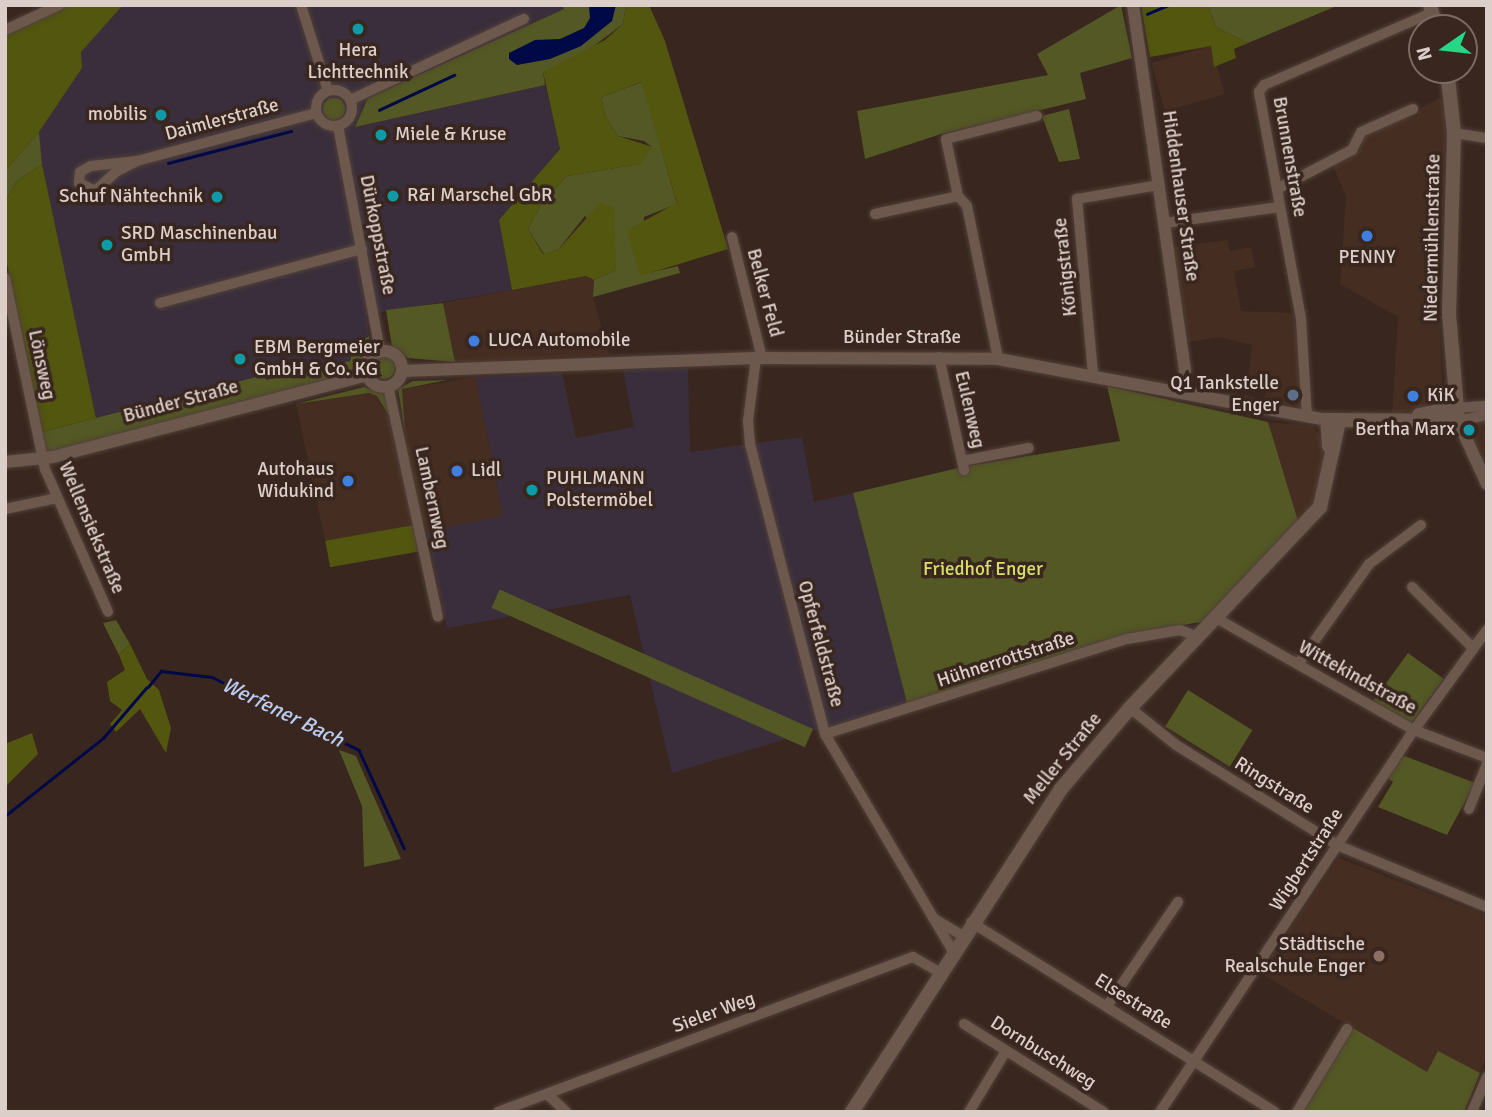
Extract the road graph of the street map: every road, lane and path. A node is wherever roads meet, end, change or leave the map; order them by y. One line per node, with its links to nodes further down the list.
1 (59, 5): 6 (street)
2 (301, 5): 8 (street)
3 (1133, 5): 17 (street, Hiddenhauser Straße)
4 (1431, 9): 18 (street, Brunnenstraße)
5 (524, 19): 9 (street)
6 (5, 30)
7 (1449, 84): 14 (main road, Niedermühlenstraße)
8 (328, 91): 9 (street); 11 (street)
9 (350, 100): 13 (street)
10 (1413, 109): 18 (street)
11 (316, 113): 13 (street); 16 (street, Daimlerstraße)
12 (1037, 116): 19 (street)
13 (338, 126): 24 (street, Dürkoppstraße)
14 (1454, 133): 15 (street); 37 (main road, Niedermühlenstraße)
15 (1487, 138)
16 (137, 161): 16 (street, Daimlerstraße)
17 (1159, 185): 22 (street, Hiddenhauser Straße); 32 (street, Königstraße)
18 (1277, 189): 20 (street, Brunnenstraße)
19 (958, 196): 21 (street); 30 (street)
20 (1280, 207): 22 (street); 39 (street, Brunnenstraße)
21 (875, 214)
22 (1164, 223): 35 (street, Hiddenhauser Straße)
23 (732, 237): 29 (street, Belker Feld)
24 (362, 249): 26 (street); 27 (street, Dürkoppstraße)
25 (5, 278): 42 (street, Lönsweg)
26 (160, 303)
27 (380, 351): 31 (street); 33 (street)
28 (939, 357): 29 (street, Bünder Straße); 30 (street, Bünder Straße); 41 (street, Eulenweg)
29 (759, 358): 31 (street, Bünder Straße); 58 (street, Opferfeldstraße)
30 (998, 359): 32 (street, Bünder Straße)
31 (402, 371): 34 (street)
32 (1093, 374): 35 (street, Bünder Straße)
33 (367, 375): 34 (street); 42 (street, Bünder Straße)
34 (388, 386): 50 (street, Lambernweg)
35 (1181, 391): 39 (street, Bünder Straße)
36 (1487, 407): 37 (street, Bünder Straße)
37 (1457, 414): 38 (street, Bünder Straße); 40 (main road, Bünder Straße); 44 (street)
38 (1487, 415)
39 (1307, 417): 40 (street, Bünder Straße)
40 (1333, 420): 51 (main road, Meller Straße)
41 (1029, 448)
42 (42, 458): 43 (street, Bünder Straße); 45 (street, Wellensiekstraße)
43 (5, 461)
44 (1487, 484)
45 (57, 498): 46 (street); 49 (street, Wellensiekstraße)
46 (5, 509)
47 (1421, 525): 55 (street)
48 (1412, 587): 54 (street)
49 (108, 612)
50 (438, 617)
51 (1216, 618): 53 (main road, Meller Straße); 55 (street, Wittekindstraße)
52 (1487, 631): 54 (street, Wigbertstraße)
53 (1198, 637): 56 (main road, Meller Straße); 58 (street, Hühnerrottstraße)
54 (1472, 647): 57 (street, Wigbertstraße)
55 (1298, 664): 57 (street, Wittekindstraße)
56 (1130, 708): 62 (street, Ringstraße); 66 (main road, Meller Straße)
57 (1414, 730): 59 (street, Wittekindstraße); 62 (street, Wigbertstraße)
58 (825, 734): 65 (street, Opferfeldstraße)
59 (1487, 758)
60 (1487, 764): 61 (street)
61 (1469, 809)
62 (1337, 845): 64 (street, Ringstraße); 74 (street, Wigbertstraße)
63 (1178, 902): 70 (street)
64 (1487, 907)
65 (931, 916): 67 (street, Opferfeldstraße); 68 (street, Opferfeldstraße)
66 (971, 922): 67 (main road, Meller Straße); 70 (street, Elsestraße)
67 (962, 936): 68 (main road, Meller Straße)
68 (953, 951): 69 (main road, Meller Straße)
69 (939, 972): 76 (street, Sieler Weg); 79 (main road, Meller Straße)
70 (1107, 1006): 74 (street, Elsestraße)
71 (964, 1024): 73 (street, Dornbuschweg)
72 (1347, 1029): 84 (street)
73 (1006, 1051): 80 (street); 81 (street, Dornbuschweg)
74 (1194, 1061): 82 (street, Wigbertstraße); 83 (street, Elsestraße)
75 (1487, 1077): 85 (street)
76 (547, 1094): 77 (street, Sieler Weg); 78 (street)
77 (498, 1112)
78 (566, 1112)
79 (852, 1112)
80 (969, 1112)
81 (1104, 1112)
82 (1160, 1112)
83 (1275, 1112)
84 (1297, 1112)
85 (1472, 1112)

